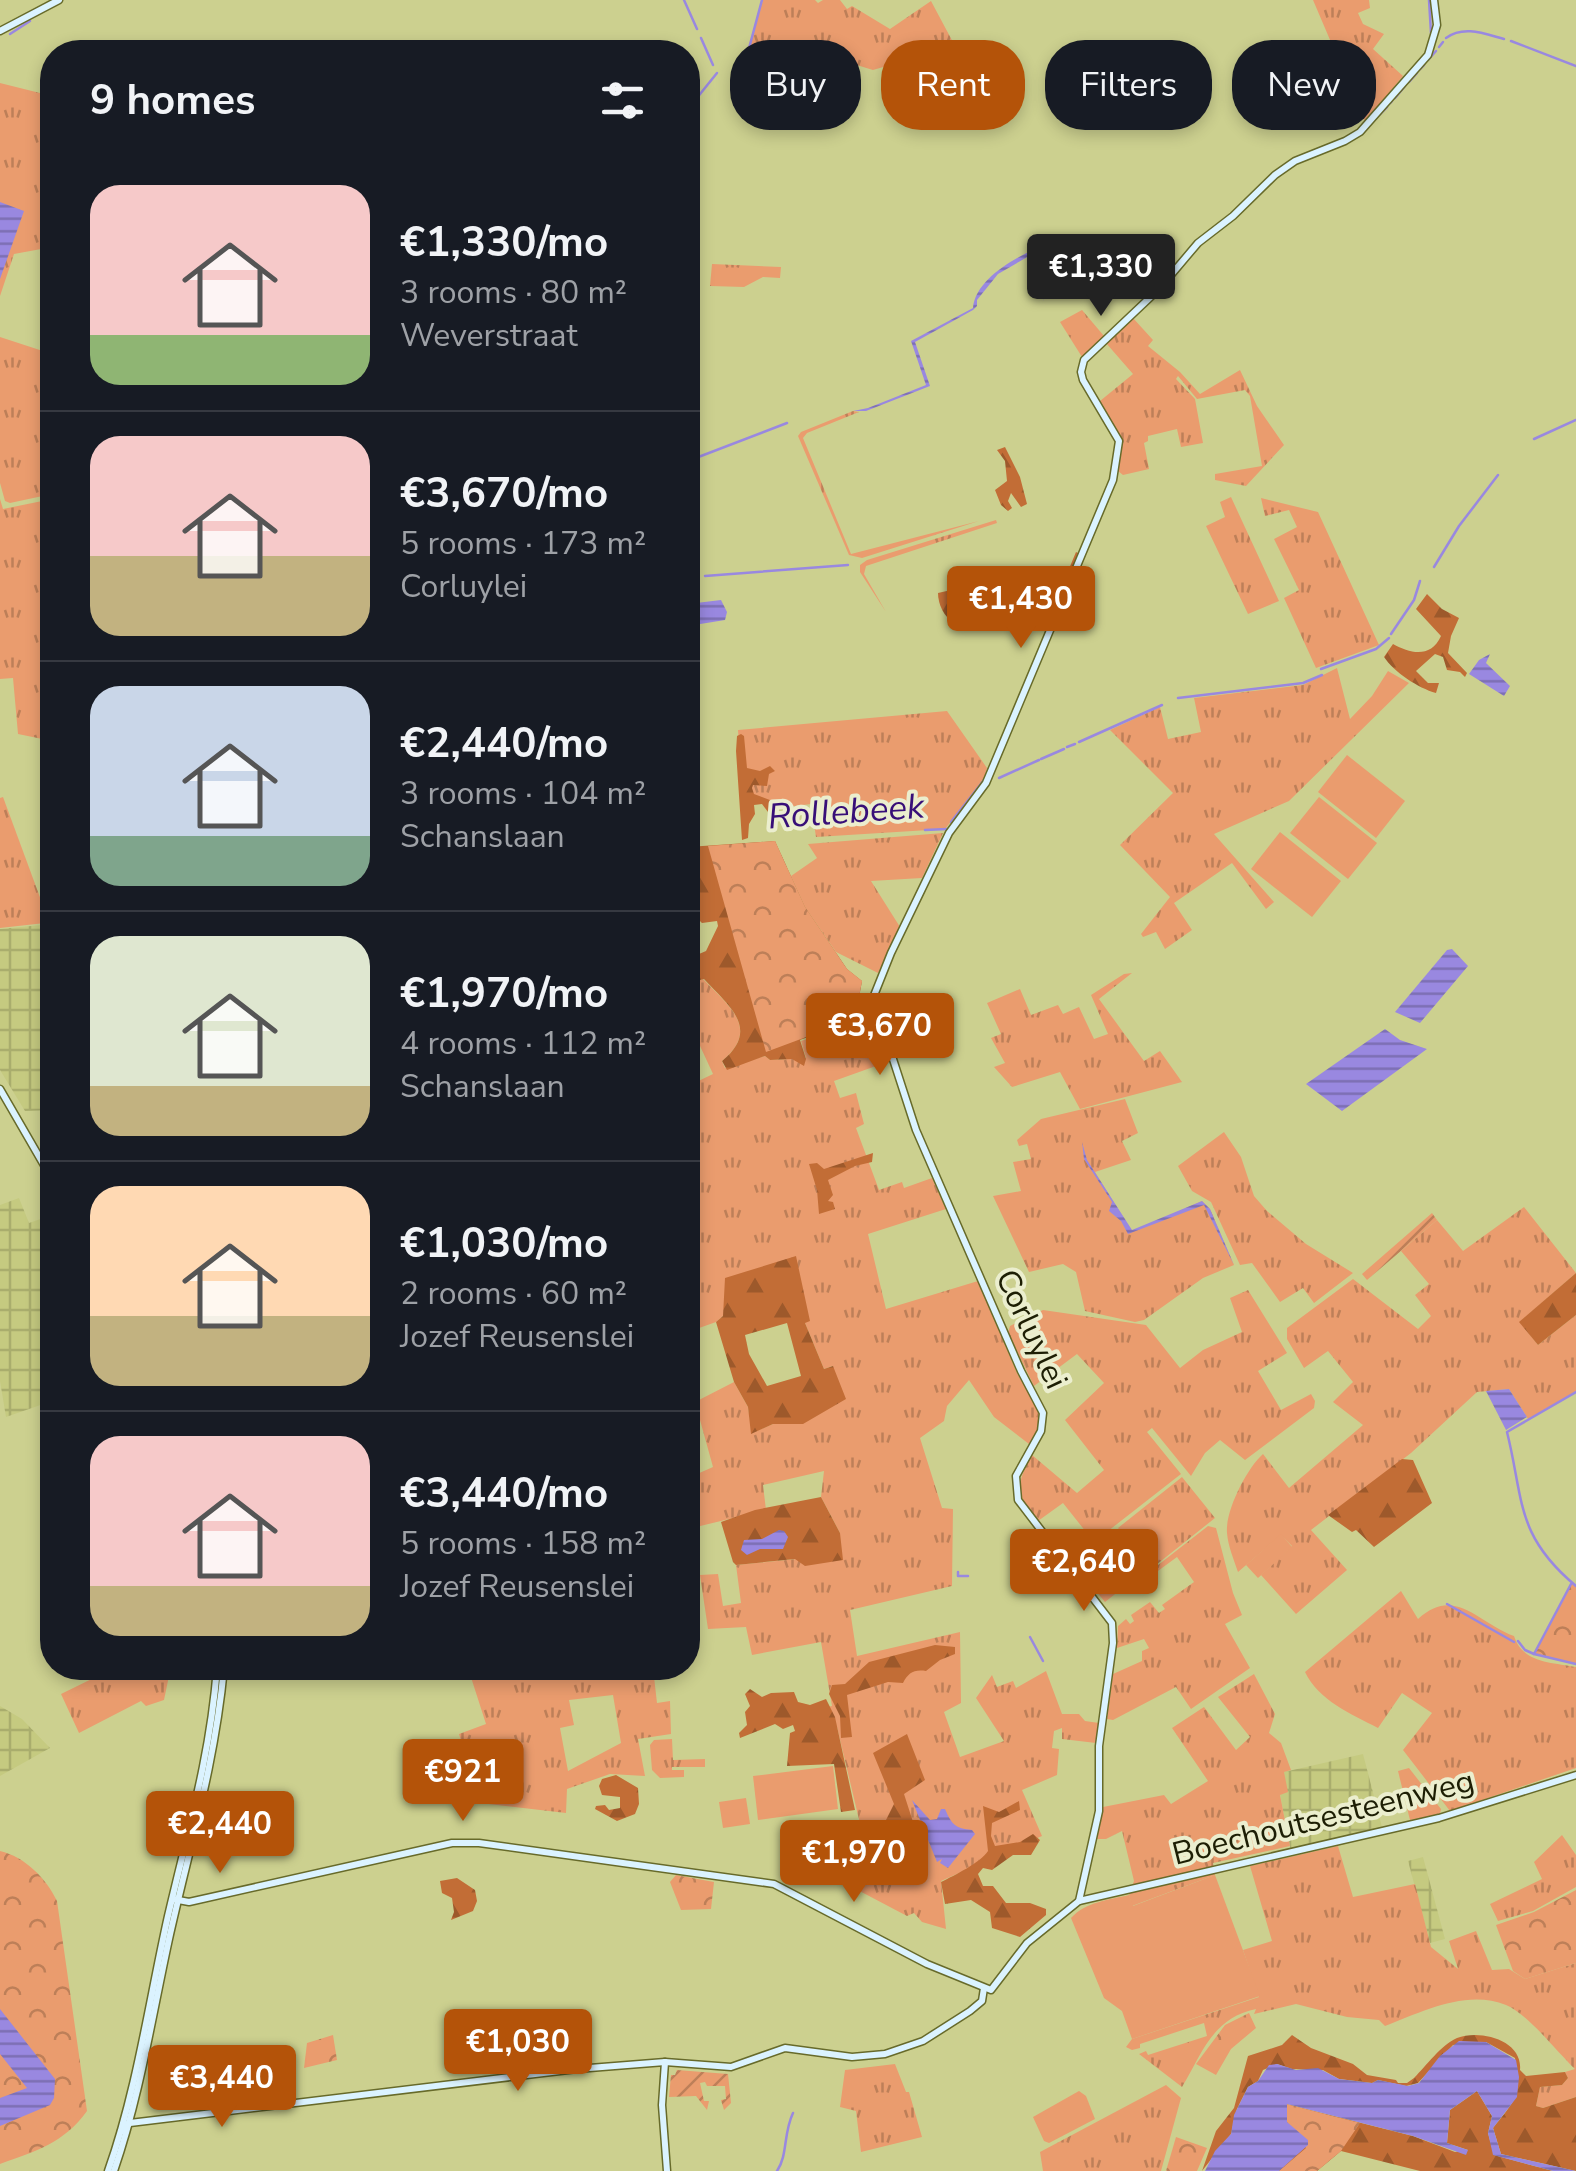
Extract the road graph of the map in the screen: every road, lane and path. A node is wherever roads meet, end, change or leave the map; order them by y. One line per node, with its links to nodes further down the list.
1 (59, 0): 3 (street)
2 (1434, 0): 9 (street, Corluylei)
3 (0, 31)
4 (0, 1089): 5 (street)
5 (40, 1158)
6 (219, 1680): 8 (street)
7 (1576, 1775): 9 (street, Boechoutsesteenweg)
8 (176, 1899): 10 (street); 12 (street); 13 (street)
9 (1079, 1901): 10 (street)
10 (984, 1988): 11 (street)
11 (665, 2062): 12 (street); 15 (street)
12 (130, 2124): 13 (street); 14 (street)
13 (121, 2131): 14 (street)
14 (111, 2171)
15 (668, 2171)

